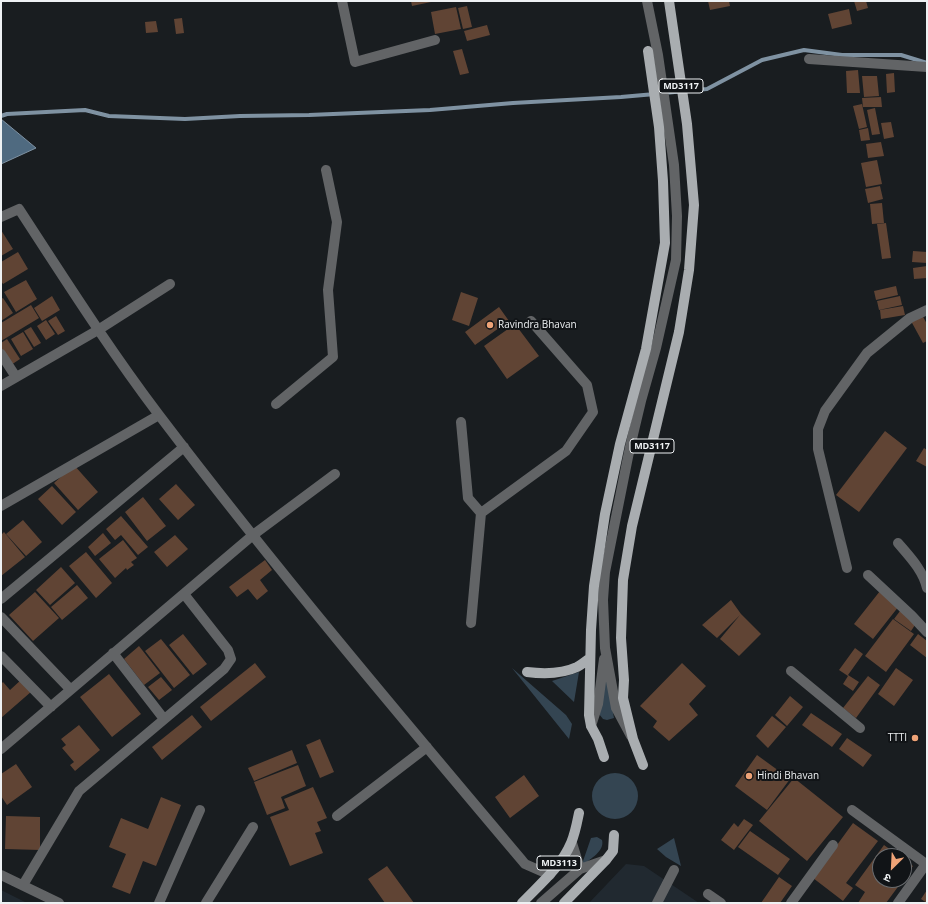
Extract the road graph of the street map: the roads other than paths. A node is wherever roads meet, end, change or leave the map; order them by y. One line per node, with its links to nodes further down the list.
1 (342, 1): 4 (street)
2 (648, 1): 34 (street)
3 (669, 1): 45 (main road, MD3117)
4 (435, 40)
5 (648, 52): 37 (main road, MD3117)
6 (809, 58): 7 (street)
7 (927, 67)
8 (326, 170): 17 (street)
9 (1, 217): 13 (street)
10 (170, 284): 13 (street)
11 (927, 310): 26 (street)
12 (531, 321): 23 (street)
13 (98, 330): 15 (street); 18 (street)
14 (1, 354): 15 (street)
15 (16, 377): 16 (street)
16 (1, 386)
17 (276, 404)
18 (159, 415): 20 (street); 22 (street)
19 (461, 422): 23 (street)
20 (184, 447): 24 (street); 30 (street)
21 (335, 474): 24 (street)
22 (1, 506)
23 (481, 513): 32 (street)
24 (253, 535): 29 (street); 46 (street)
25 (898, 543): 28 (street)
26 (847, 568)
27 (868, 575): 33 (street)
28 (927, 588)
29 (184, 594): 35 (street); 42 (street)
30 (1, 599)
31 (1, 617): 40 (street)
32 (471, 623)
33 (927, 632)
34 (605, 648): 43 (street); 45 (street)
35 (113, 653): 40 (street); 42 (street)
36 (1, 656): 41 (street)
37 (590, 658): 39 (main road); 43 (main road, MD3117)
38 (791, 671): 44 (street)
39 (527, 672)
40 (70, 689): 41 (street)
41 (51, 707): 47 (street)
42 (164, 720): 63 (street)
43 (591, 726): 48 (main road, MD3117)
44 (860, 728)
45 (633, 739): 49 (main road, MD3117)
46 (427, 747): 53 (street); 62 (street)
47 (1, 749)
48 (604, 757)
49 (643, 765)
50 (200, 810): 66 (street)
51 (852, 810): 74 (street)
52 (580, 813): 56 (main road, MD3113)
53 (337, 816)
54 (253, 827): 67 (street)
55 (614, 835): 58 (main road, MD3113)
56 (572, 843): 59 (street); 62 (main road, MD3113)
57 (833, 845): 73 (street)
58 (606, 860): 59 (street); 70 (main road, MD3113)
59 (580, 869): 69 (street)
60 (674, 870): 71 (street)
61 (1, 875): 63 (street)
62 (550, 875): 68 (main road, MD3113)
63 (23, 885): 65 (street)
64 (708, 894): 72 (street)
65 (59, 903)
66 (159, 903)
67 (206, 903)
68 (522, 903)
69 (541, 903)
70 (564, 903)
71 (657, 903)
72 (721, 903)
73 (791, 903)
74 (898, 903)

